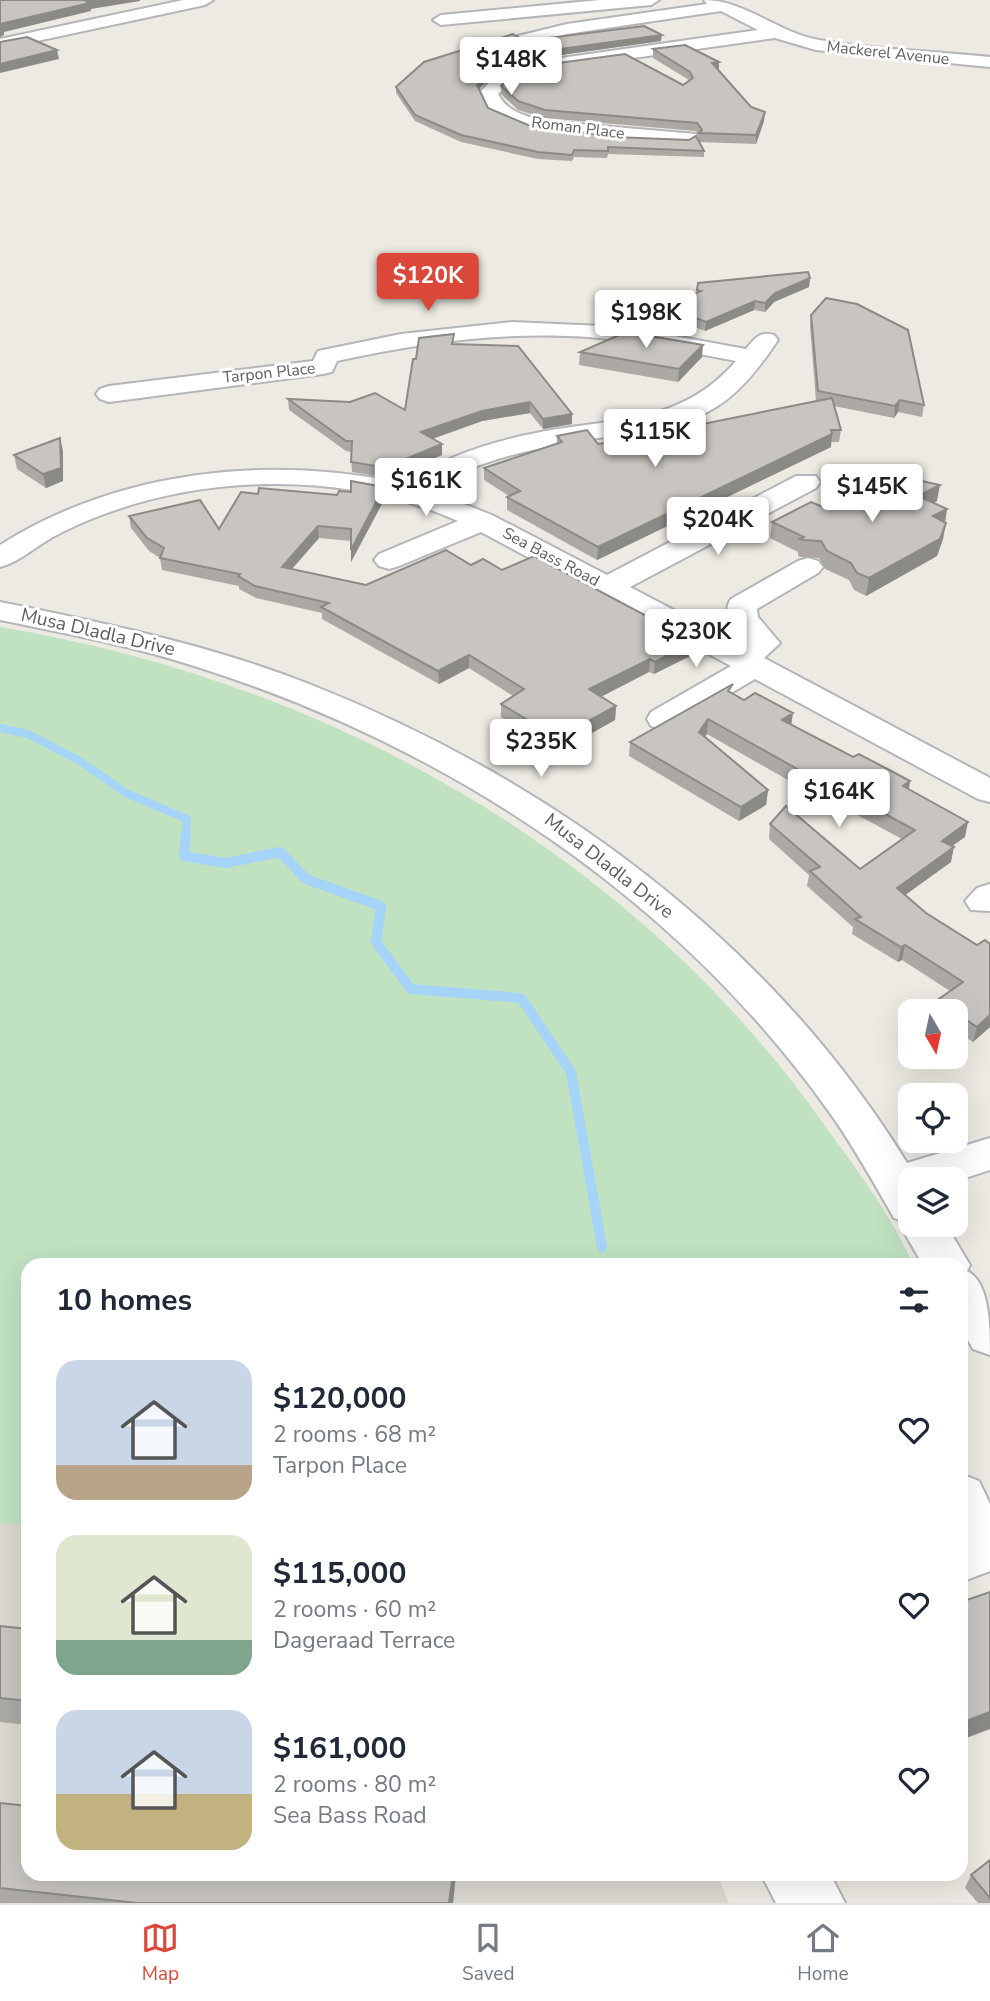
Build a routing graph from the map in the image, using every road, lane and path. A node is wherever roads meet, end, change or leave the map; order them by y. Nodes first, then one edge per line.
1 (205, 0) edge
2 (651, 0) edge
3 (718, 3) edge
4 (441, 20) dead end
5 (776, 33) junction
6 (524, 40) edge
7 (0, 44) edge
8 (628, 53) junction
9 (990, 62) edge
10 (649, 66) edge
11 (689, 138) edge
12 (109, 394) dead end
13 (806, 482) dead end
14 (406, 492) junction
15 (482, 521) junction
16 (0, 558) edge
17 (389, 560) dead end
18 (808, 567) dead end
19 (607, 587) junction
20 (0, 611) edge
21 (750, 662) junction
22 (663, 719) dead end
23 (990, 792) edge
24 (990, 1154) edge
25 (962, 1167) edge
26 (898, 1186) edge
27 (930, 1237) edge
28 (943, 1258) edge
29 (968, 1304) edge
30 (979, 1332) edge
31 (968, 1512) edge
32 (968, 1555) edge
33 (797, 1881) edge
34 (814, 1903) edge

1 - 7 street
2 - 4 street
3 - 5 street, Mackerel Avenue
3 - 6 street
5 - 8 street, Roman Place
5 - 9 street, Mackerel Avenue
8 - 10 street
8 - 11 street, Roman Place
12 - 14 street, Tarpon Place
13 - 19 street
14 - 15 street, Sea Bass Road
14 - 16 street, Sea Bass Road
15 - 17 street
15 - 19 street, Sea Bass Road
18 - 21 street
19 - 21 street, Sea Bass Road
20 - 26 street, Musa Dladla Drive
21 - 22 street
21 - 23 street, Sea Bass Road
24 - 25 street
27 - 28 street
29 - 30 street
31 - 32 street
33 - 34 street

